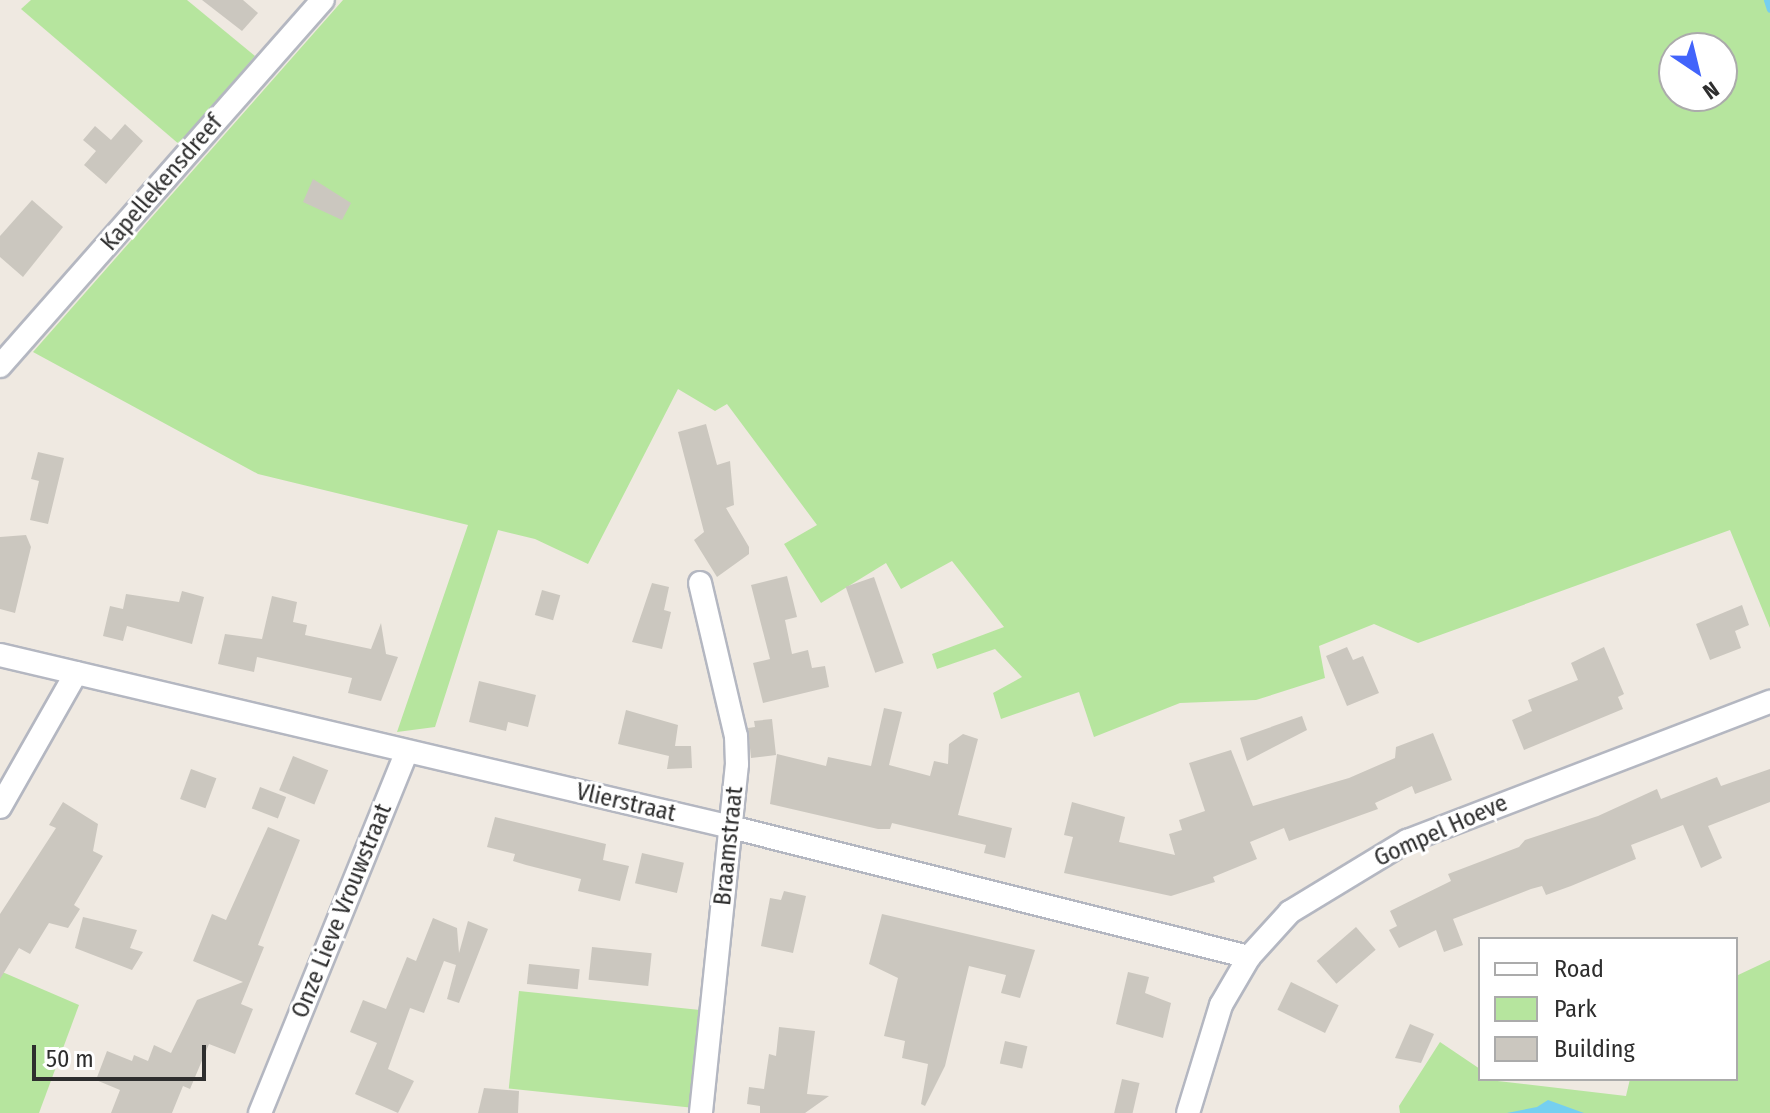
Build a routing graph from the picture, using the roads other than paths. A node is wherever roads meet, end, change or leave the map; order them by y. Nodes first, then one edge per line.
1 (323, 0) edge
2 (0, 366) edge
3 (700, 583) dead end
4 (0, 655) edge
5 (76, 673) junction
6 (1770, 702) edge
7 (406, 753) junction
8 (0, 807) edge
9 (731, 827) junction
10 (1249, 957) junction
11 (260, 1113) edge
12 (701, 1113) edge
13 (1188, 1113) edge

1 - 2 street, Kapellekensdreef
3 - 9 street, Braamstraat
4 - 5 street, Vlierstraat
5 - 7 street, Vlierstraat
5 - 8 street
6 - 10 street, Gompel Hoeve
7 - 9 street, Vlierstraat
7 - 11 street, Onze Lieve Vrouwstraat
9 - 10 street, Vlierstraat
9 - 12 street, Braamstraat
10 - 13 street, Gompel Hoeve

